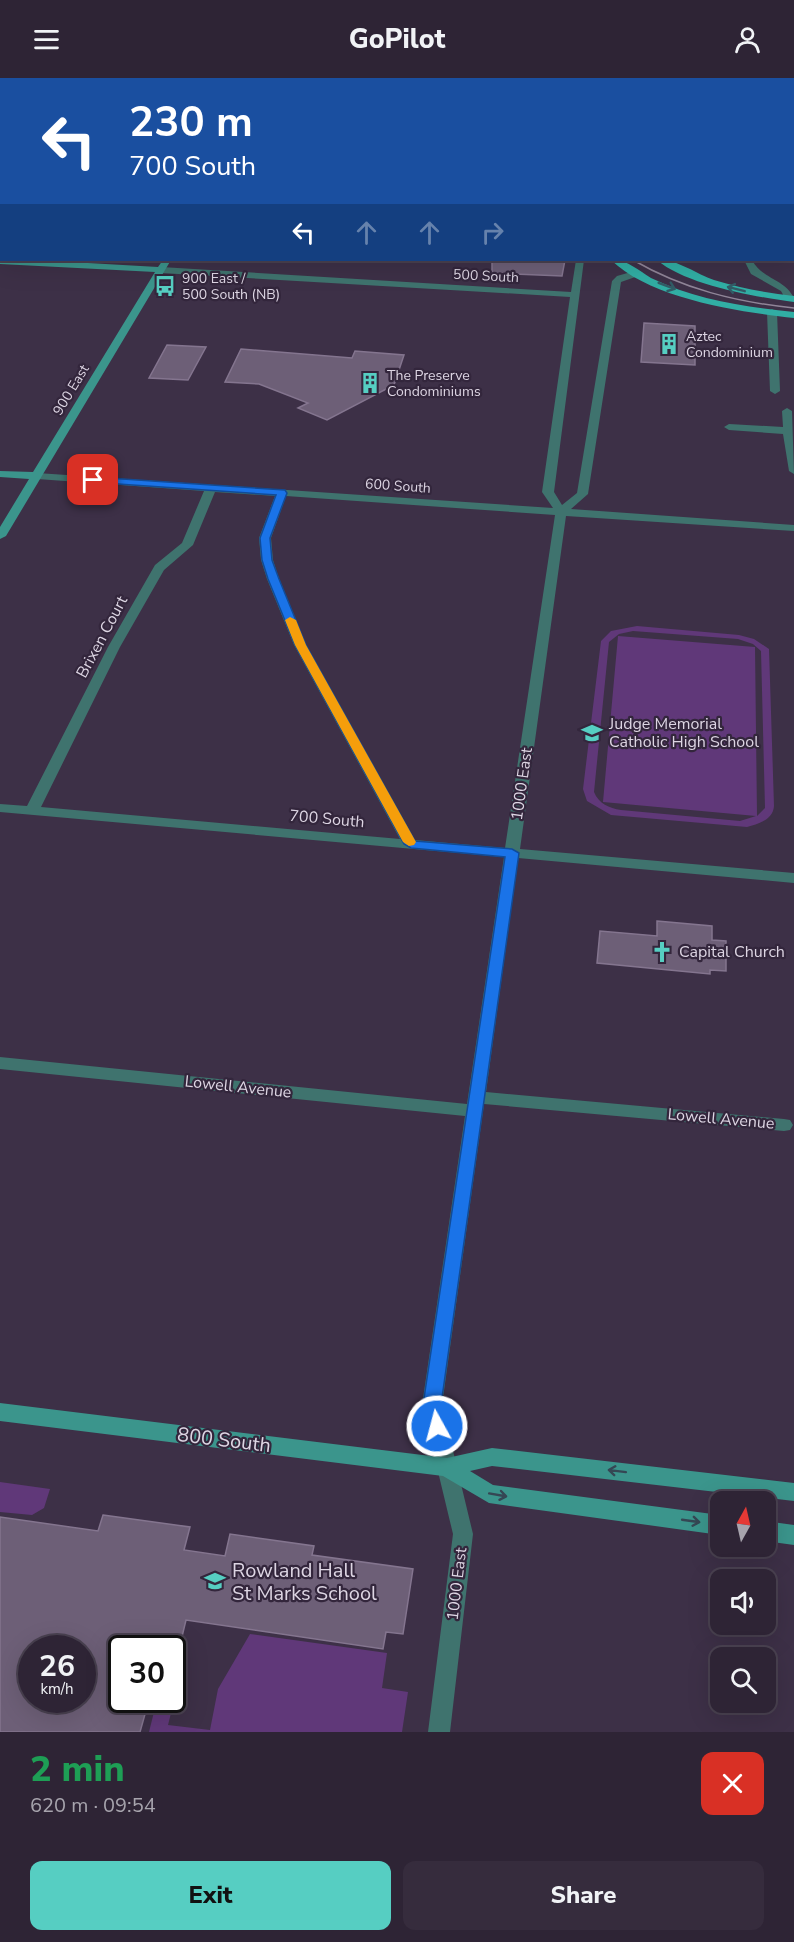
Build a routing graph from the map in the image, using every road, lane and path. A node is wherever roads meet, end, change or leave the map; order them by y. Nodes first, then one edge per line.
1 (0, 261) edge
2 (166, 261) edge
3 (580, 261) edge
4 (617, 261) edge
5 (663, 261) edge
6 (748, 261) edge
7 (160, 270) junction
8 (638, 273) junction
9 (576, 295) junction
10 (791, 298) edge
11 (772, 312) junction
12 (794, 315) edge
13 (775, 391) dead end
14 (787, 411) dead end
15 (729, 427) dead end
16 (788, 431) junction
17 (794, 471) edge
18 (0, 474) edge
19 (37, 476) junction
20 (212, 488) junction
21 (282, 493) junction
22 (561, 512) junction
23 (794, 528) edge
24 (0, 536) edge
25 (0, 808) edge
26 (32, 811) junction
27 (411, 844) junction
28 (512, 853) junction
29 (794, 878) edge
30 (0, 1063) edge
31 (477, 1104) junction
32 (784, 1125) dead end
33 (0, 1412) edge
34 (447, 1467) junction
35 (794, 1492) edge
36 (710, 1524) edge
37 (776, 1533) edge
38 (794, 1535) edge
39 (439, 1732) edge

1 - 7 street, 500 South
2 - 7 street, 900 East
3 - 9 street
4 - 8 main road
10 -> 5 main road
6 - 10 street
7 - 9 street, 500 South
7 - 19 street, 900 East
8 -> 11 main road
8 - 22 street
9 - 22 street
11 - 12 main road
11 - 13 street
14 - 16 street
15 - 16 street
16 - 17 street
18 - 19 street, 600 South
19 - 20 street, 600 South
19 - 24 street, 900 East
20 - 21 street, 600 South
20 - 26 street, Brixen Court
21 - 22 street, 600 South
21 - 27 street
22 - 23 street, 600 South
22 - 28 street, 1000 East
25 - 26 street, 700 South
26 - 27 street, 700 South
27 - 28 street, 700 South
28 - 29 street, 700 South
28 - 31 street, 1000 East
30 - 31 street, Lowell Avenue
31 - 32 street, Lowell Avenue
31 - 34 street, 1000 East
33 - 34 street, 800 South
35 -> 34 street, 800 South
34 -> 36 street, 800 South
34 - 39 street, 1000 East
37 - 38 street

